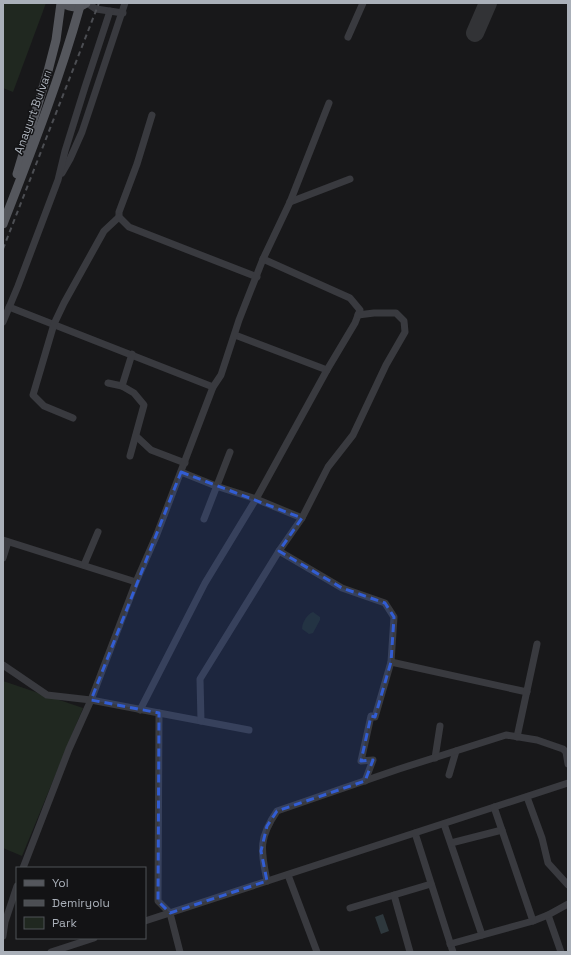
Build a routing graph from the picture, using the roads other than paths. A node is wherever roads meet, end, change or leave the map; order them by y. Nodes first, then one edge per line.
1 (62, 3) edge
2 (125, 3) edge
3 (363, 3) edge
4 (84, 4) edge
5 (110, 11) junction
6 (123, 12) junction
7 (348, 37) dead end
8 (329, 103) dead end
9 (152, 115) dead end
10 (350, 179) dead end
11 (58, 180) junction
12 (290, 202) junction
13 (3, 207) edge
14 (120, 217) junction
15 (3, 224) edge
16 (263, 259) junction
17 (257, 277) junction
18 (9, 307) junction
19 (358, 315) junction
20 (3, 322) edge
21 (54, 324) junction
22 (235, 335) junction
23 (132, 354) junction
24 (327, 370) junction
25 (108, 383) dead end
26 (122, 386) junction
27 (214, 387) junction
28 (73, 418) dead end
29 (136, 436) junction
30 (230, 452) dead end
31 (130, 456) dead end
32 (185, 463) junction
33 (181, 472) junction
34 (216, 486) junction
35 (256, 499) junction
36 (302, 518) junction
37 (204, 519) dead end
38 (98, 532) dead end
39 (6, 541) edge
40 (279, 551) junction
41 (3, 558) edge
42 (84, 565) junction
43 (136, 582) junction
44 (537, 644) dead end
45 (391, 662) junction
46 (3, 665) edge
47 (527, 692) junction
48 (91, 700) junction
49 (140, 710) junction
50 (158, 713) junction
51 (201, 721) junction
52 (440, 726) dead end
53 (249, 730) dead end
54 (517, 737) junction
55 (456, 751) junction
56 (435, 758) junction
57 (568, 764) edge
58 (449, 775) dead end
59 (365, 781) junction
60 (568, 783) edge
61 (527, 797) junction
62 (494, 807) junction
63 (444, 824) junction
64 (502, 830) junction
65 (415, 833) junction
66 (451, 843) junction
67 (23, 867) edge
68 (288, 875) junction
69 (267, 881) junction
70 (431, 884) junction
71 (568, 885) edge
72 (16, 889) edge
73 (394, 895) junction
74 (568, 904) edge
75 (350, 908) dead end
76 (170, 913) junction
77 (548, 916) junction
78 (532, 920) junction
79 (146, 921) edge
80 (482, 935) junction
81 (3, 936) edge
82 (91, 939) edge
83 (450, 944) junction
84 (51, 952) edge
85 (180, 952) edge
86 (317, 952) edge
87 (410, 952) edge
88 (452, 952) edge
89 (561, 952) edge

1 - 4 main road
1 - 13 main road, Anayurt Bulvarı
2 - 6 street
3 - 7 street
4 - 5 street
4 - 15 main road, Anayurt Bulvarı
5 - 6 street
5 - 11 street
6 - 11 street
8 - 12 street
9 - 14 street
10 - 12 street
11 - 18 street
12 - 16 street
14 - 17 street
14 - 21 street
16 - 17 street
16 - 19 street
17 - 22 street
18 - 20 street
18 - 21 street
19 - 24 street
19 - 36 street
21 - 23 street
21 - 28 street
22 - 24 street
22 - 27 street
23 - 26 street
23 - 27 street
24 - 35 street
25 - 26 street
26 - 29 street
27 - 32 street
29 - 31 street
29 - 32 street
30 - 34 street
32 - 33 street
33 - 34 street
33 - 43 street
34 - 35 street
34 - 37 street
35 - 36 street
35 - 49 street
36 - 40 street
38 - 42 street
39 - 41 street
39 - 42 street
40 - 45 street
40 - 51 street
42 - 43 street
43 - 48 street
44 - 47 street
45 - 47 street
45 - 59 street
46 - 48 street
47 - 54 street
48 - 49 street
48 - 67 street
49 - 50 street
50 - 51 street
50 - 76 street
51 - 53 street
52 - 56 street
54 - 55 street
54 - 57 street
55 - 56 street
55 - 58 street
56 - 59 street
59 - 69 street
60 - 61 street
61 - 62 street
61 - 71 street
62 - 63 street
62 - 64 street
63 - 65 street
63 - 66 street
64 - 66 street
64 - 78 street
65 - 68 street
65 - 70 street
66 - 80 street
68 - 69 street
68 - 86 street
69 - 76 street
70 - 73 street
70 - 83 street
72 - 81 street
73 - 75 street
73 - 87 street
74 - 77 street
76 - 79 street
76 - 85 street
77 - 78 street
77 - 89 street
78 - 80 street
80 - 83 street
82 - 84 street
83 - 88 street

